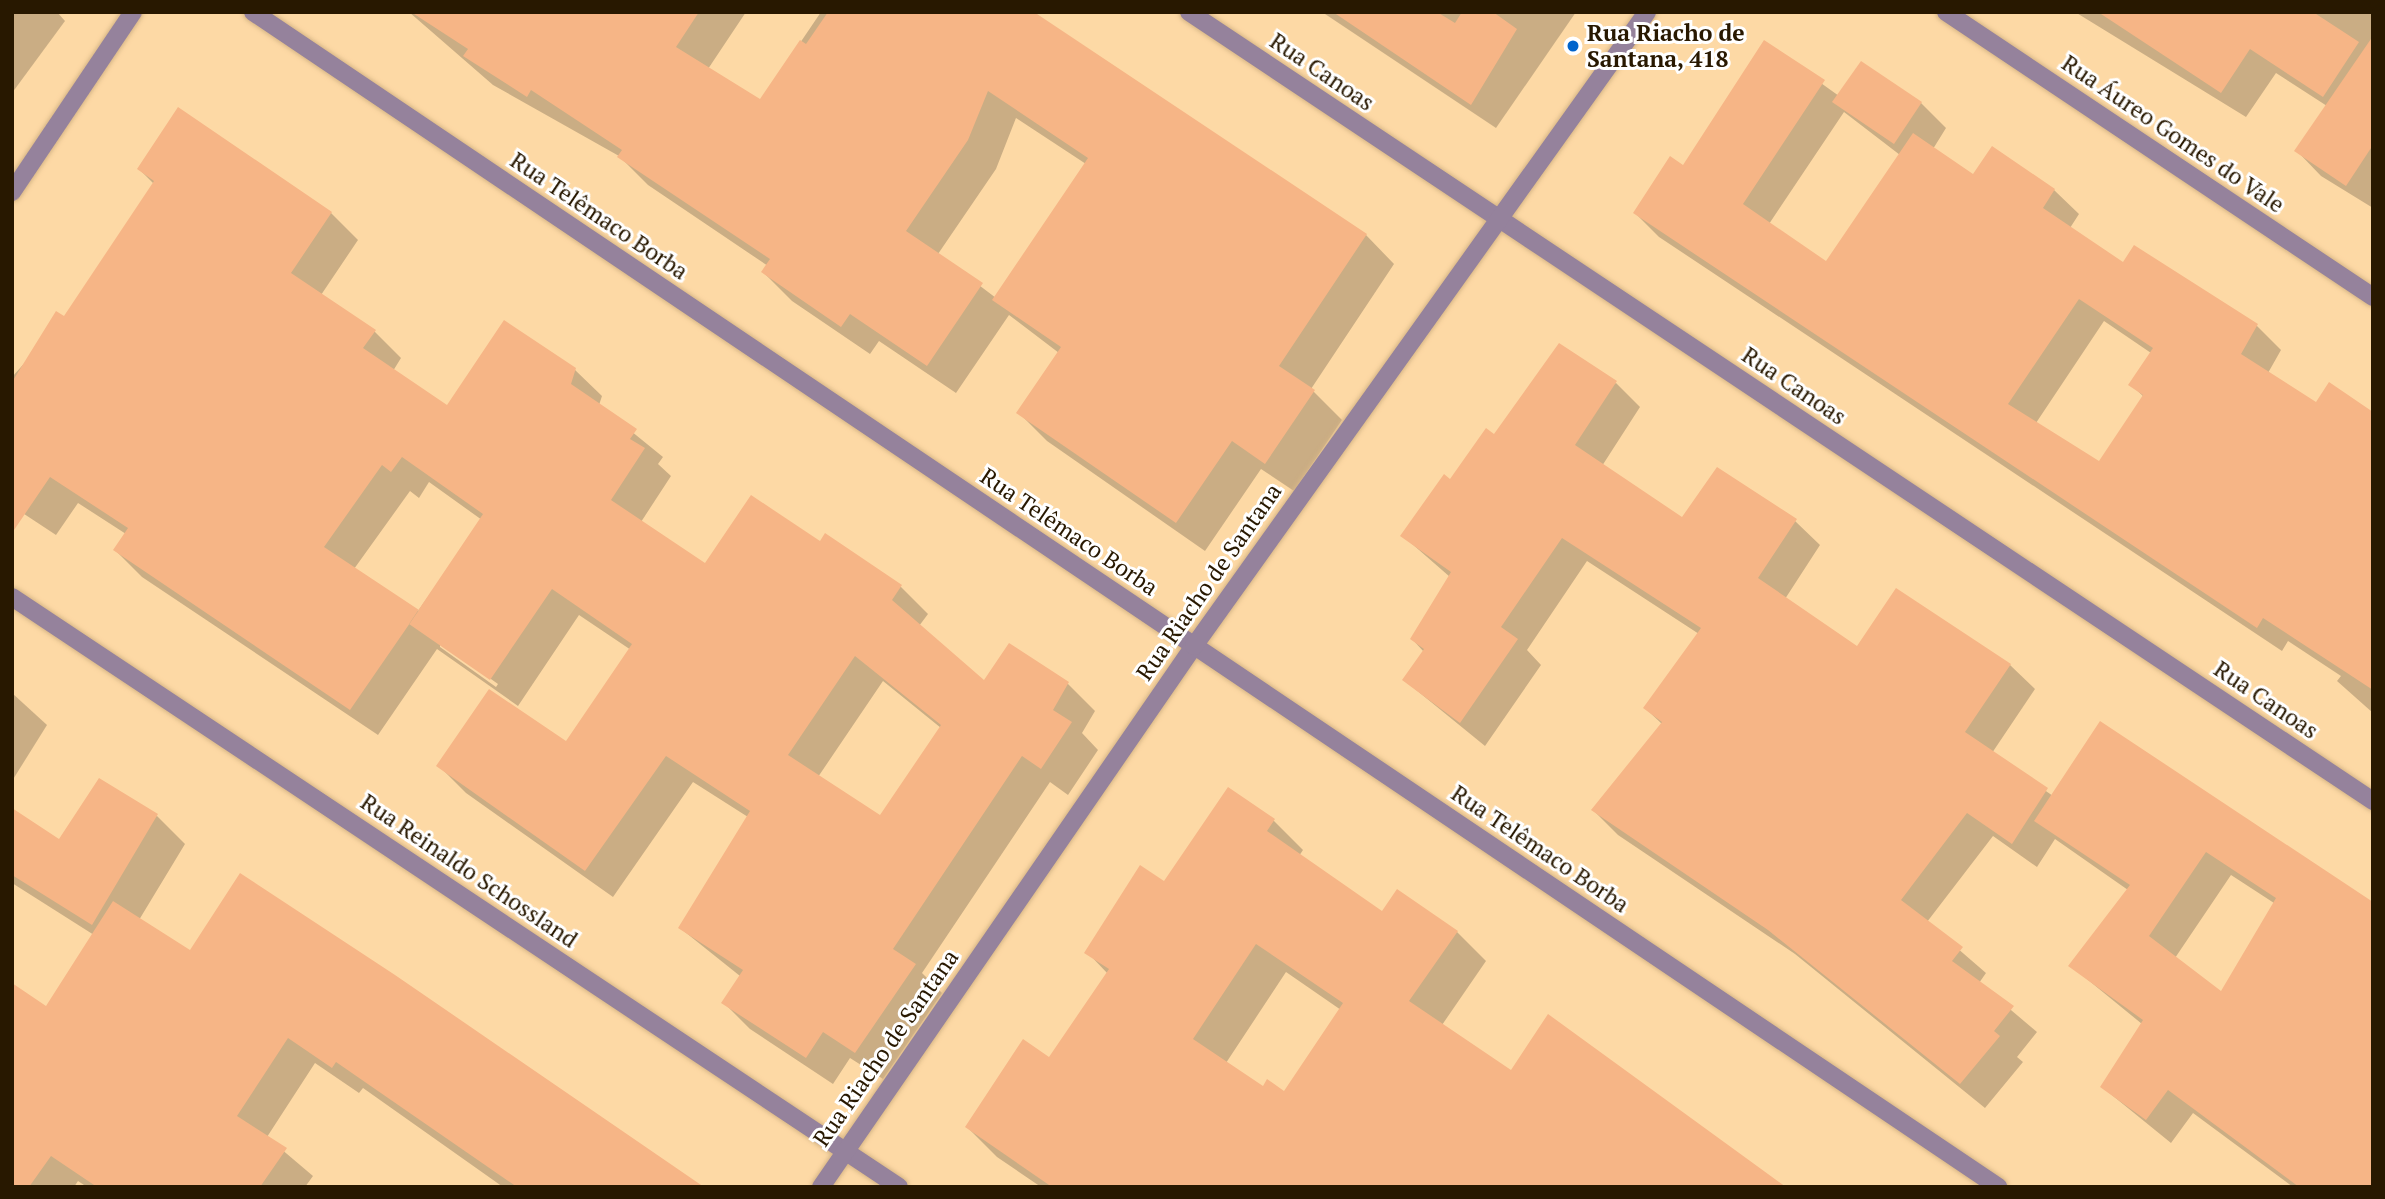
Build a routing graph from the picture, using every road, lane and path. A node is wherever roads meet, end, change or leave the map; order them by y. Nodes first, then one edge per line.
1 (133, 12) edge
2 (253, 12) edge
3 (1189, 12) edge
4 (1647, 12) edge
5 (1946, 12) edge
6 (12, 192) edge
7 (1497, 218) junction
8 (2373, 297) edge
9 (12, 597) edge
10 (1194, 646) junction
11 (2373, 801) edge
12 (845, 1150) junction
13 (821, 1187) edge
14 (899, 1187) edge
15 (1998, 1187) edge

1 - 6 street
2 - 10 street, Rua Telêmaco Borba
3 - 7 street, Rua Canoas
4 - 7 street, Rua Riacho de Santana
5 - 8 street, Rua Áureo Gomes do Vale
7 - 10 street, Rua Riacho de Santana
7 - 11 street, Rua Canoas
9 - 12 street, Rua Reinaldo Schossland
10 - 12 street, Rua Riacho de Santana
10 - 15 street, Rua Telêmaco Borba
12 - 13 street, Rua Riacho de Santana
12 - 14 street, Rua Reinaldo Schossland

